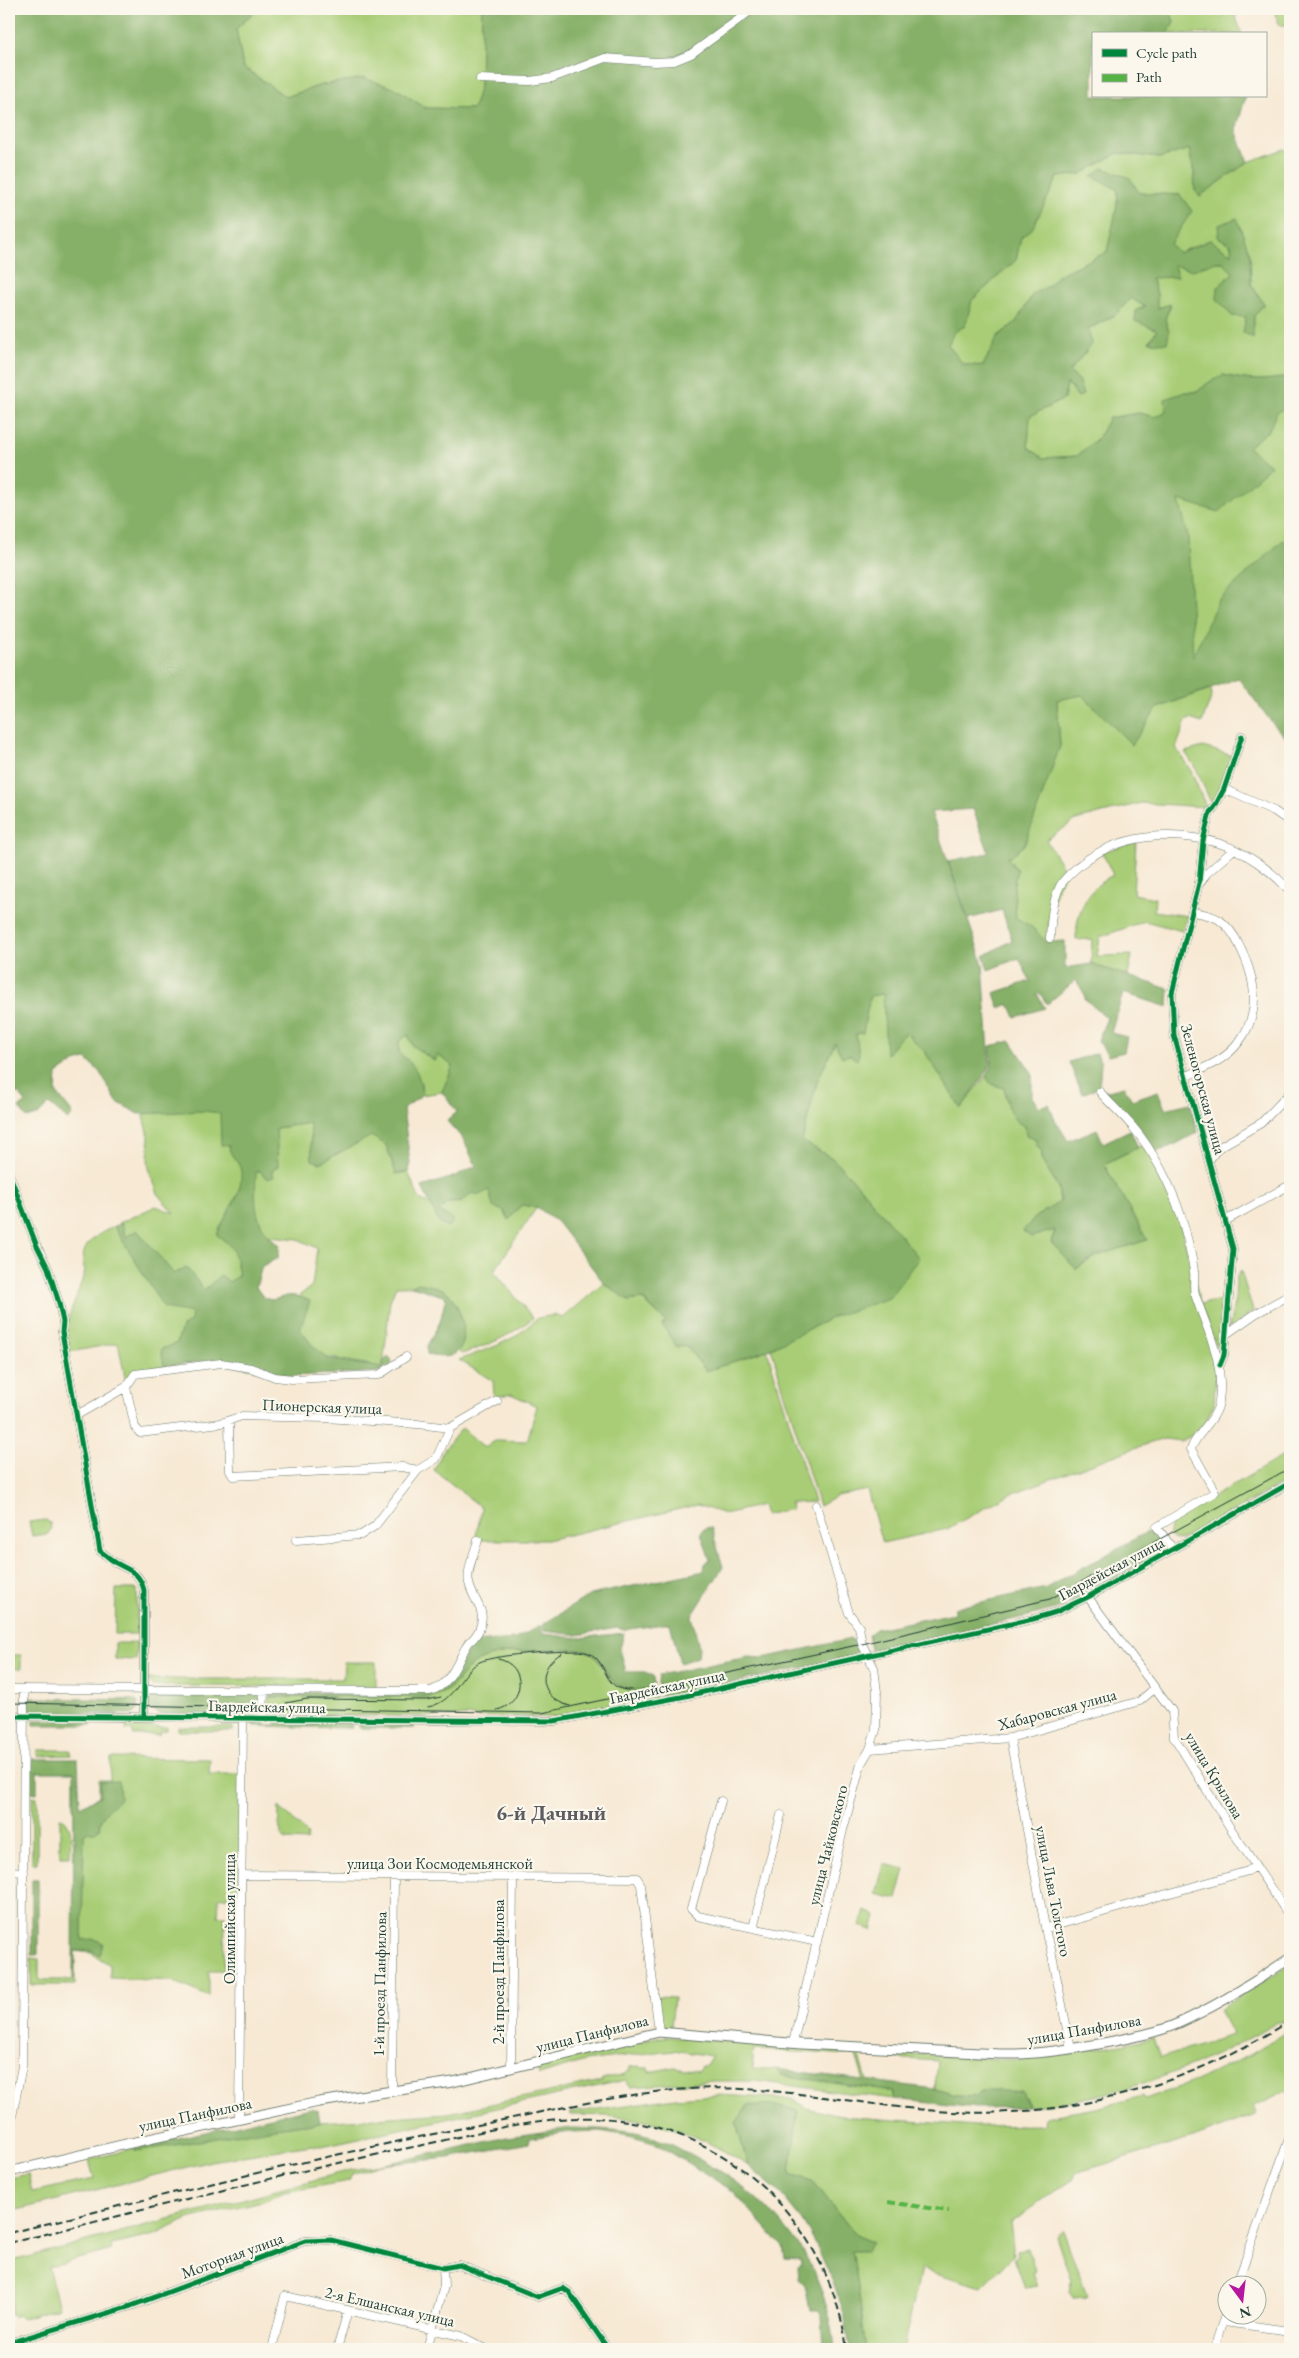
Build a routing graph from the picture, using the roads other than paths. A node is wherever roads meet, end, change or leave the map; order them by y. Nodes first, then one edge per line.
1 (753, 9) edge
2 (480, 79) dead end
3 (1242, 736) dead end
4 (1224, 788) junction
5 (1290, 822) edge
6 (1203, 841) junction
7 (1234, 850) junction
8 (1199, 884) junction
9 (1290, 891) edge
10 (1192, 912) junction
11 (1050, 938) dead end
12 (1185, 1077) junction
13 (1100, 1092) dead end
14 (1290, 1093) edge
15 (1210, 1158) junction
16 (9, 1173) edge
17 (1290, 1185) edge
18 (1227, 1220) junction
19 (1290, 1295) edge
20 (1225, 1334) junction
21 (406, 1357) dead end
22 (1220, 1365) junction
23 (126, 1387) junction
24 (496, 1401) dead end
25 (77, 1416) junction
26 (229, 1420) junction
27 (450, 1428) junction
28 (418, 1470) junction
29 (1290, 1483) edge
30 (816, 1505) dead end
31 (296, 1540) dead end
32 (478, 1540) dead end
33 (1172, 1549) junction
34 (1088, 1597) junction
35 (868, 1656) junction
36 (1155, 1688) junction
37 (9, 1689) edge
38 (24, 1689) junction
39 (144, 1690) junction
40 (264, 1690) junction
41 (9, 1716) edge
42 (24, 1716) junction
43 (144, 1717) junction
44 (243, 1718) junction
45 (264, 1718) junction
46 (1010, 1738) junction
47 (870, 1749) junction
48 (720, 1801) dead end
49 (781, 1815) dead end
50 (1256, 1866) junction
51 (9, 1872) edge
52 (24, 1872) junction
53 (243, 1875) junction
54 (394, 1876) junction
55 (513, 1877) junction
56 (1290, 1916) edge
57 (753, 1928) junction
58 (1046, 1928) junction
59 (817, 1942) junction
60 (1290, 1958) edge
61 (659, 2032) junction
62 (793, 2043) junction
63 (1072, 2049) junction
64 (511, 2068) junction
65 (9, 2085) edge
66 (18, 2088) junction
67 (392, 2092) junction
68 (239, 2119) junction
69 (9, 2132) edge
70 (1290, 2136) edge
71 (9, 2172) edge
72 (443, 2268) junction
73 (1240, 2276) edge
74 (348, 2310) junction
75 (1223, 2326) edge
76 (1253, 2326) edge
77 (432, 2330) junction
78 (1290, 2331) edge
79 (9, 2343) edge
80 (272, 2349) edge
81 (337, 2349) edge
82 (427, 2349) edge
83 (486, 2349) edge
84 (608, 2349) edge
85 (1214, 2349) edge

1 - 2 street
3 - 4 street, Зеленогорская улица
4 - 5 street
4 - 6 street, Зеленогорская улица
6 - 7 street
6 - 8 street, Зеленогорская улица
6 - 11 street
7 - 8 street
7 - 9 street
8 - 10 street, Зеленогорская улица
10 - 12 street, Зеленогорская улица
10 - 12 street
12 - 15 street, Зеленогорская улица
13 - 22 street
14 - 15 street
15 - 18 street, Зеленогорская улица
16 - 25 street
17 - 18 street
18 - 20 street, Зеленогорская улица
19 - 20 street
20 - 22 street, Зеленогорская улица
21 - 23 street
22 - 33 street
23 - 25 street
23 - 26 street, Пионерская улица
24 - 27 street
25 - 39 street
26 - 27 street, Пионерская улица
26 - 28 street
27 - 28 street
28 - 31 street
29 - 33 street, Гвардейская улица
30 - 35 street, улица Чайковского
32 - 40 street
33 - 34 street, Гвардейская улица
34 - 35 street, Гвардейская улица
34 - 36 street, улица Крылова
35 - 45 street, Гвардейская улица
35 - 47 street, улица Чайковского
36 - 46 street, Хабаровская улица
36 - 50 street, улица Крылова
37 - 38 street
38 - 39 street
38 - 42 street
39 - 40 street
39 - 43 street
40 - 45 street
41 - 42 street, Гвардейская улица
42 - 43 street, Гвардейская улица
42 - 52 street
43 - 44 street, Гвардейская улица
44 - 45 street, Гвардейская улица
44 - 53 street, Олимпийская улица
46 - 47 street, Хабаровская улица
46 - 58 street, улица Льва Толстого
47 - 59 street, улица Чайковского
48 - 57 street
49 - 57 street
50 - 56 street, улица Крылова
50 - 58 street
51 - 52 street
52 - 66 street
53 - 54 street, улица Зои Космодемьянской
53 - 68 street, Олимпийская улица
54 - 55 street, улица Зои Космодемьянской
54 - 67 street, 1-й проезд Панфилова
55 - 61 street, улица Зои Космодемьянской
55 - 64 street, 2-й проезд Панфилова
57 - 59 street
58 - 63 street, улица Льва Толстого
59 - 62 street, улица Чайковского
60 - 63 main road, улица Панфилова
61 - 62 main road, улица Панфилова
61 - 64 main road, улица Панфилова
62 - 63 main road, улица Панфилова
64 - 67 main road, улица Панфилова
65 - 66 street
66 - 69 street
67 - 68 main road, улица Панфилова
68 - 71 main road, улица Панфилова
70 - 73 street
72 - 77 street
72 - 79 street, Моторная улица
72 - 84 street, Моторная улица
74 - 77 street, 2-я Елшанская улица
74 - 80 street, 2-я Елшанская улица
74 - 81 street
75 - 85 street
76 - 78 street
77 - 82 street
77 - 83 street, 2-я Елшанская улица

